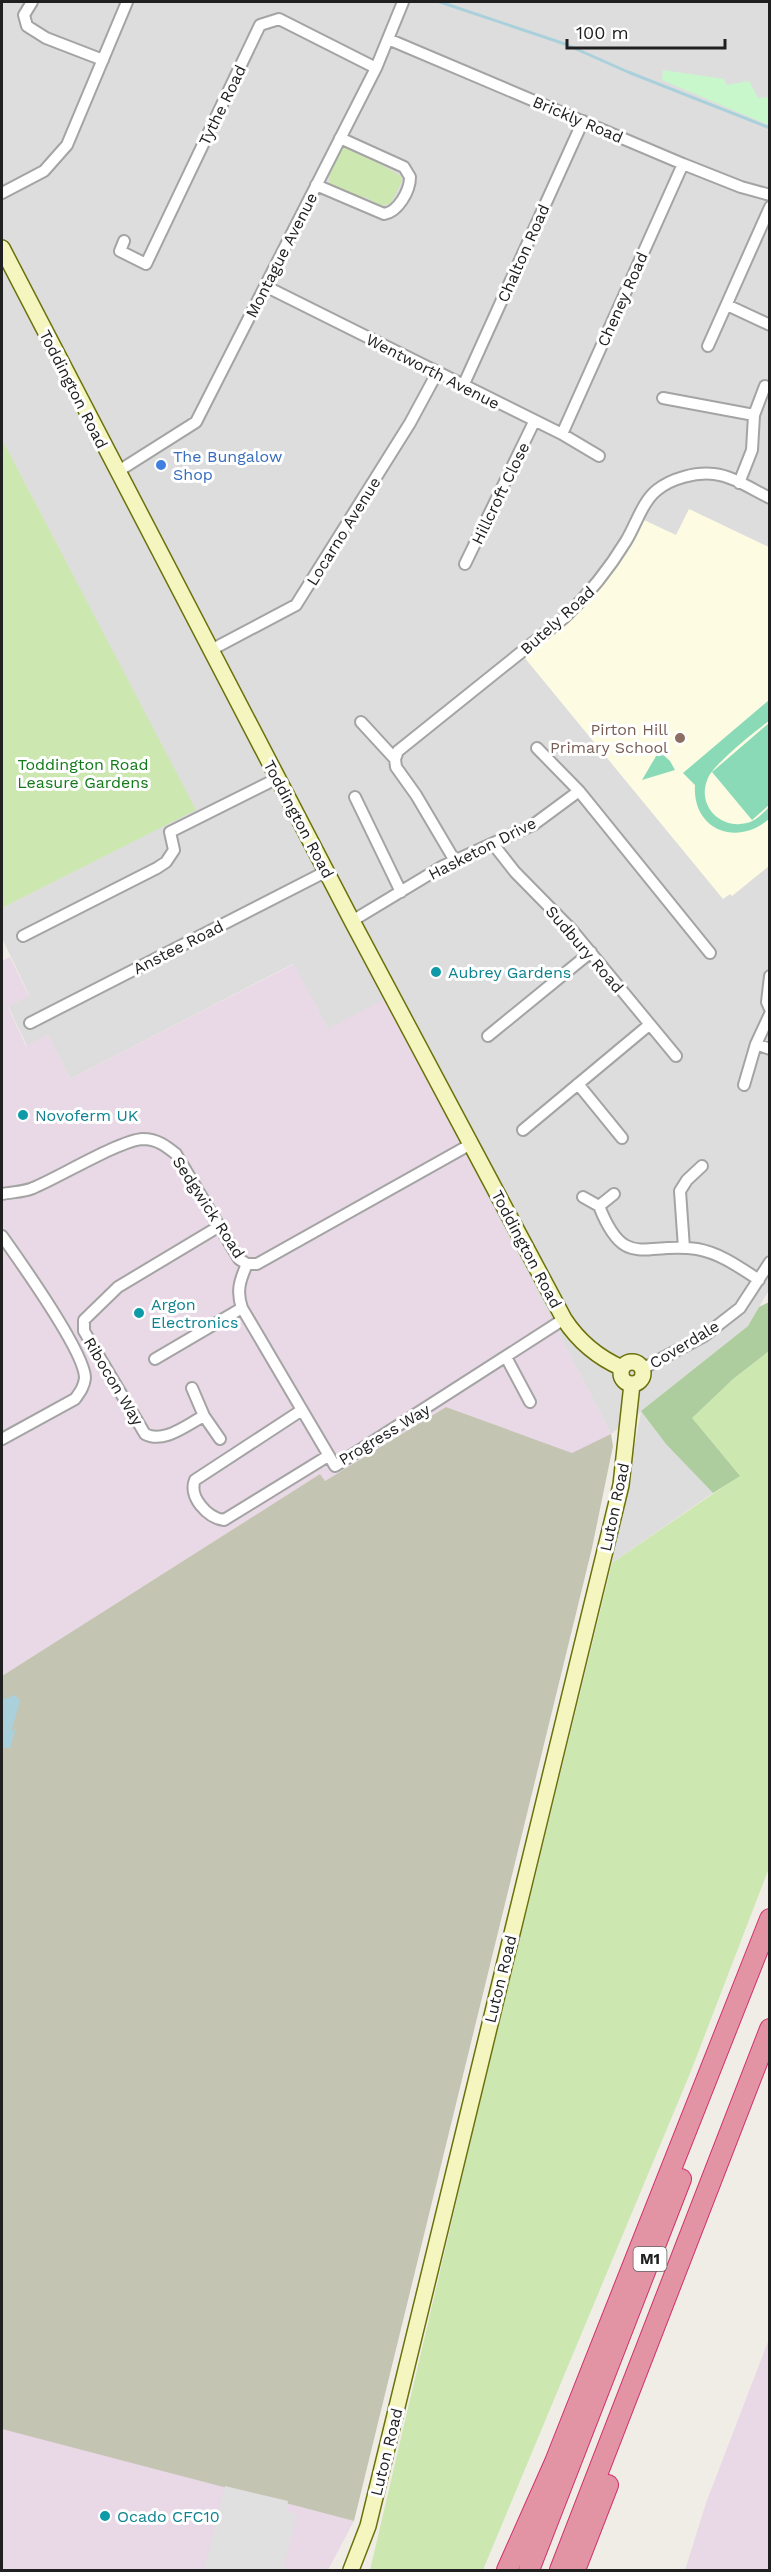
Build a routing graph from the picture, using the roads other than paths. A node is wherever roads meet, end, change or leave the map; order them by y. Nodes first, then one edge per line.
1 (32, 2) edge
2 (127, 2) edge
3 (403, 2) edge
4 (388, 39) junction
5 (103, 60) junction
6 (376, 68) junction
7 (583, 121) junction
8 (340, 138) junction
9 (683, 164) junction
10 (316, 185) junction
11 (2, 193) edge
12 (770, 195) edge
13 (770, 207) edge
14 (124, 241) dead end
15 (2, 248) edge
16 (265, 286) junction
17 (727, 305) junction
18 (770, 324) edge
19 (708, 346) dead end
20 (437, 373) junction
21 (463, 386) junction
22 (765, 386) dead end
23 (663, 398) dead end
24 (754, 415) junction
25 (534, 422) junction
26 (562, 434) junction
27 (599, 456) dead end
28 (117, 471) junction
29 (739, 483) junction
30 (770, 498) edge
31 (465, 564) dead end
32 (211, 650) junction
33 (362, 722) dead end
34 (537, 748) dead end
35 (395, 759) junction
36 (278, 778) junction
37 (579, 791) junction
38 (355, 797) dead end
39 (494, 844) junction
40 (455, 861) junction
41 (327, 871) junction
42 (401, 892) junction
43 (352, 921) junction
44 (24, 936) dead end
45 (591, 952) junction
46 (710, 953) dead end
47 (770, 976) edge
48 (770, 1009) edge
49 (770, 1014) edge
50 (30, 1023) dead end
51 (649, 1025) junction
52 (488, 1036) dead end
53 (756, 1044) junction
54 (770, 1049) edge
55 (675, 1056) dead end
56 (578, 1084) junction
57 (744, 1085) dead end
58 (524, 1130) dead end
59 (622, 1138) dead end
60 (471, 1144) junction
61 (702, 1166) dead end
62 (2, 1194) edge
63 (614, 1194) dead end
64 (583, 1197) dead end
65 (599, 1206) junction
66 (219, 1227) junction
67 (2, 1236) edge
68 (684, 1248) junction
69 (770, 1262) edge
70 (247, 1264) junction
71 (759, 1280) junction
72 (242, 1308) junction
73 (564, 1319) junction
74 (506, 1357) junction
75 (155, 1359) dead end
76 (622, 1368) junction
77 (642, 1369) junction
78 (632, 1384) junction
79 (192, 1388) dead end
80 (530, 1402) dead end
81 (302, 1410) junction
82 (204, 1416) junction
83 (220, 1438) dead end
84 (2, 1439) edge
85 (328, 1456) junction
86 (770, 1919) edge
87 (770, 1947) edge
88 (770, 2029) edge
89 (741, 2106) junction
90 (351, 2571) edge
91 (507, 2571) edge
92 (529, 2571) edge
93 (560, 2571) edge
94 (575, 2571) edge

1 - 5 street
2 - 5 street
3 - 4 street, Montague Avenue
4 - 6 street, Montague Avenue
4 - 7 street, Brickly Road
5 - 11 street
6 - 8 street, Montague Avenue
6 - 14 street, Tythe Road
7 - 9 street, Brickly Road
7 - 21 street, Chalton Road
8 - 10 street, Montague Avenue
8 - 10 street
9 - 12 street, Brickly Road
9 - 26 street, Cheney Road
10 - 16 street, Montague Avenue
13 - 17 street
15 - 28 main road, Toddington Road
16 - 20 street, Wentworth Avenue
16 - 28 street, Montague Avenue
17 - 18 street
17 - 19 street
20 - 21 street, Wentworth Avenue
20 - 32 street, Locarno Avenue
21 - 25 street, Wentworth Avenue
22 - 24 street
23 - 24 street
24 - 29 street
25 - 26 street, Wentworth Avenue
25 - 31 street, Hillcroft Close
26 - 27 street, Wentworth Avenue
28 - 32 main road, Toddington Road
29 - 30 street, Butely Road
29 - 35 street, Butely Road
32 - 36 main road, Toddington Road
33 - 35 street
34 - 37 street
35 - 40 street
36 - 41 main road, Toddington Road
36 - 44 street
37 - 39 street, Hasketon Drive
37 - 46 street
38 - 42 street
39 - 40 street, Hasketon Drive
39 - 45 street, Sudbury Road
40 - 42 street, Hasketon Drive
41 - 43 main road, Toddington Road
41 - 50 street, Anstee Road
42 - 43 street, Hasketon Drive
43 - 60 main road, Toddington Road
45 - 51 street, Sudbury Road
45 - 52 street
47 - 48 street
49 - 53 street
51 - 55 street, Sudbury Road
51 - 56 street
53 - 54 street
53 - 57 street
56 - 58 street
56 - 59 street
60 - 70 street, Sedgwick Road
60 - 73 main road, Toddington Road
61 - 68 street
62 - 66 street, Sedgwick Road
63 - 65 street
64 - 65 street
65 - 68 street
66 - 70 street, Sedgwick Road
66 - 82 street, Ribocon Way
67 - 84 street
68 - 71 street
69 - 71 street, Coverdale
70 - 72 street, Progress Way
71 - 77 street, Coverdale
72 - 75 street
72 - 81 street, Progress Way
73 - 74 street, Progress Way
73 - 76 main road, Toddington Road
74 - 80 street
74 - 85 street, Progress Way
76 - 77 main road
76 - 78 main road
77 - 78 main road
78 - 90 main road, Luton Road
79 - 82 street
81 - 85 street, Progress Way
81 - 85 street
82 - 83 street
86 - 91 highway
87 - 92 highway, M1
88 - 89 highway, M1
89 - 93 highway, M1
89 - 94 highway

